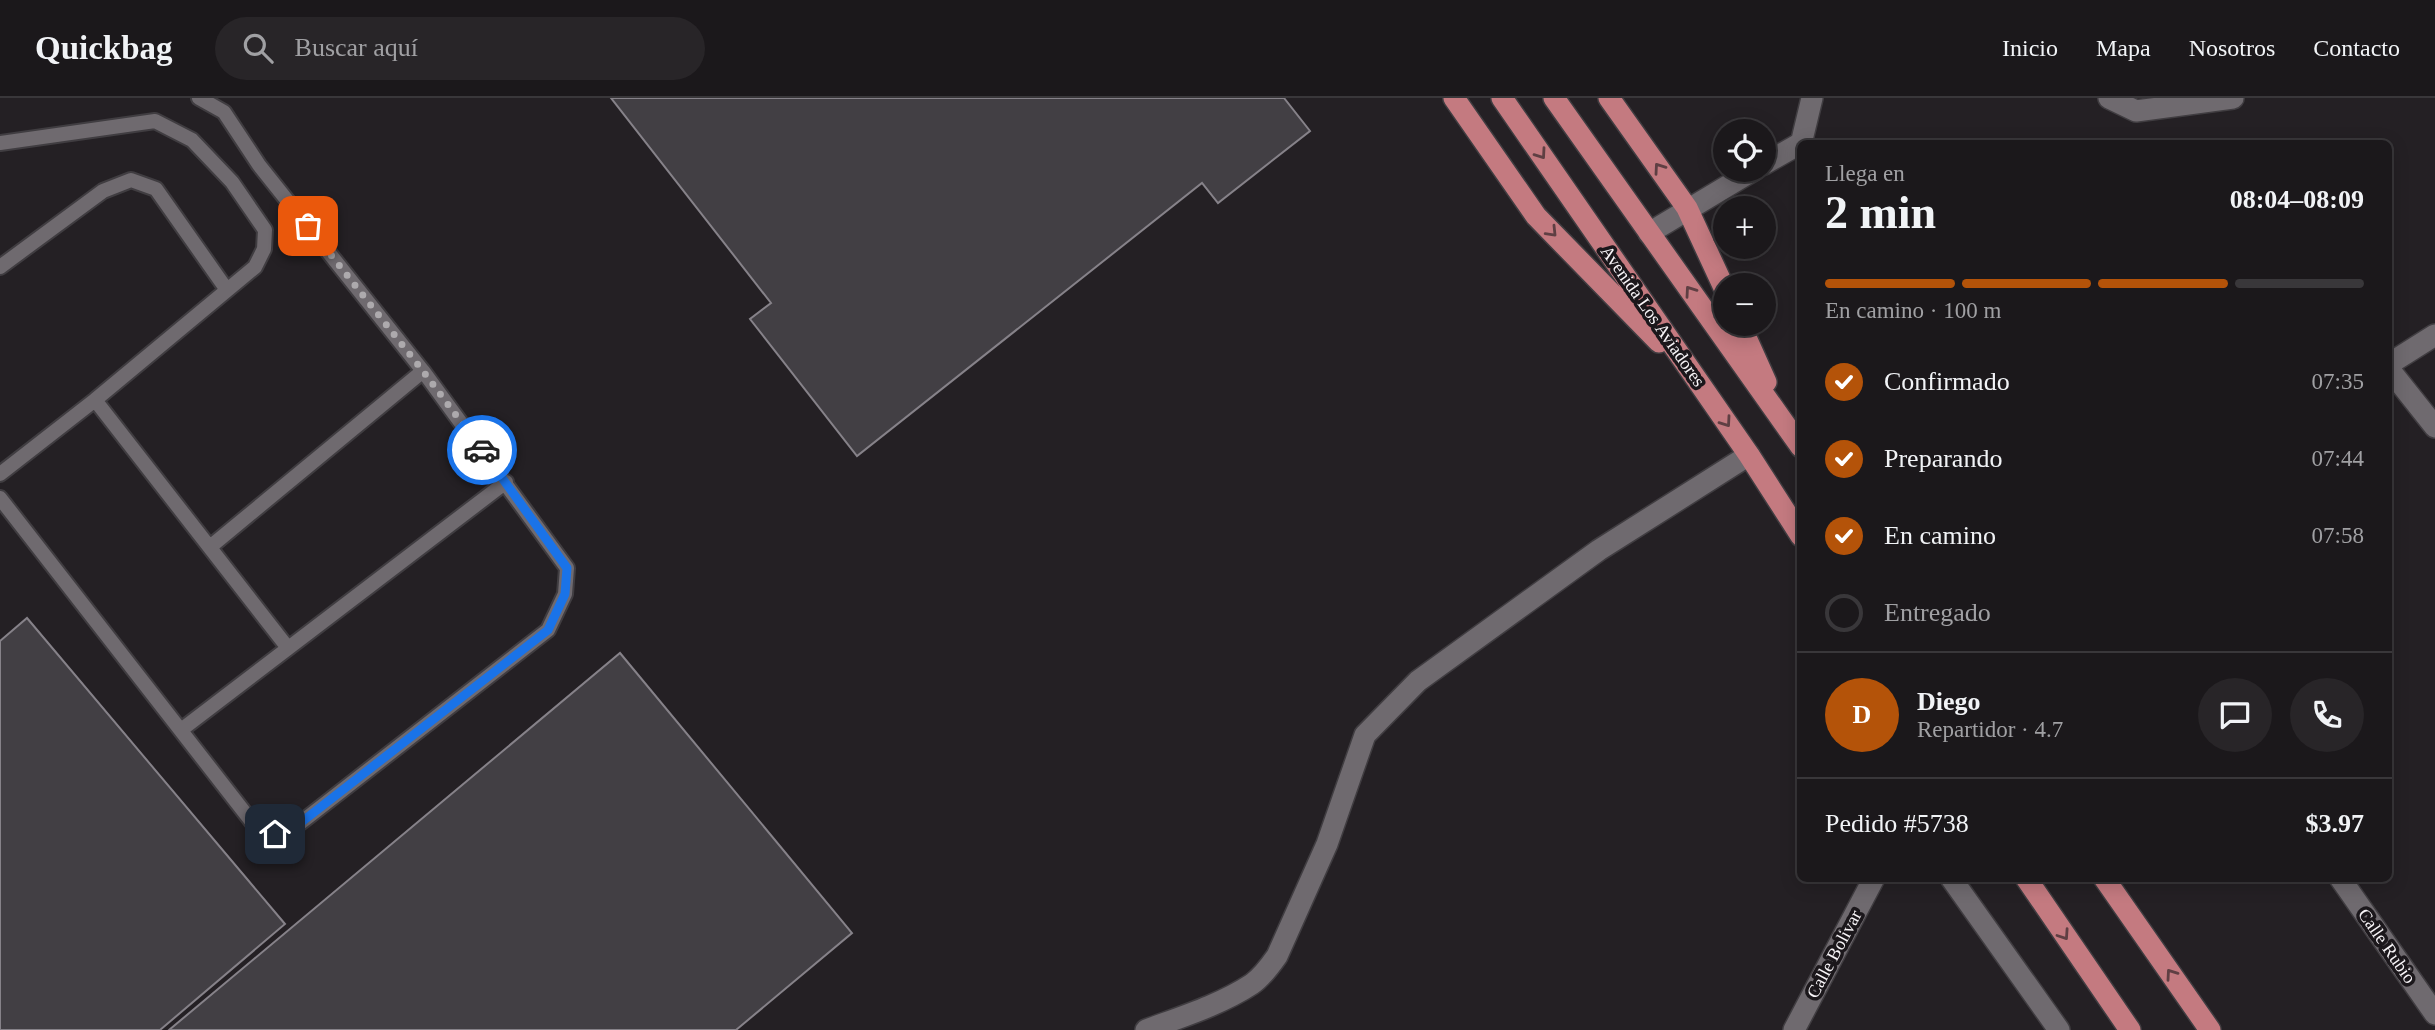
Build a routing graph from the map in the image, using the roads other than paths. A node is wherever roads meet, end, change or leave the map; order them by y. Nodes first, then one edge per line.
1 (199, 98) edge
2 (1454, 98) edge
3 (1502, 98) edge
4 (1553, 98) edge
5 (1609, 98) edge
6 (1812, 98) edge
7 (2109, 98) edge
8 (2233, 98) edge
9 (1802, 140) edge
10 (0, 144) edge
11 (1797, 145) edge
12 (1776, 157) edge
13 (1733, 182) edge
14 (1687, 208) junction
15 (1649, 233) junction
16 (0, 267) edge
17 (1717, 273) edge
18 (228, 290) junction
19 (2435, 335) edge
20 (1746, 336) edge
21 (2392, 364) edge
22 (2392, 370) edge
23 (423, 371) junction
24 (1701, 385) junction
25 (95, 400) junction
26 (2435, 427) edge
27 (1788, 428) junction
28 (1797, 441) edge
29 (1749, 455) junction
30 (0, 474) edge
31 (506, 482) junction
32 (0, 498) edge
33 (1797, 530) edge
34 (210, 547) junction
35 (288, 648) junction
36 (181, 730) junction
37 (1872, 882) edge
38 (1954, 882) edge
39 (2029, 882) edge
40 (2107, 882) edge
41 (2343, 882) edge
42 (2435, 1014) edge
43 (1146, 1030) edge
44 (1794, 1030) edge
45 (2059, 1030) edge
46 (2130, 1030) edge
47 (2210, 1030) edge

1 - 23 lane
2 -> 24 main road
3 -> 24 main road, Avenida Los Aviadores
4 - 15 main road
14 -> 5 main road
6 - 9 street
7 - 8 street
10 - 18 lane
11 - 12 street
13 - 14 street
14 - 15 street
14 - 17 main road
27 -> 15 main road
16 - 18 lane
18 - 25 lane
19 - 21 street
20 - 27 main road
22 - 26 street
23 - 31 lane
23 - 34 lane
24 -> 29 main road, Avenida Los Aviadores
25 - 30 lane
25 - 34 lane
27 - 28 main road
29 - 33 main road, Avenida Los Aviadores
29 - 43 street
31 - 35 lane
31 - 36 lane
32 - 36 lane
34 - 35 lane
35 - 36 lane
37 - 44 street, Calle Bolivar
38 - 45 street
39 -> 46 main road
47 -> 40 main road
41 - 42 street, Calle Rubio

